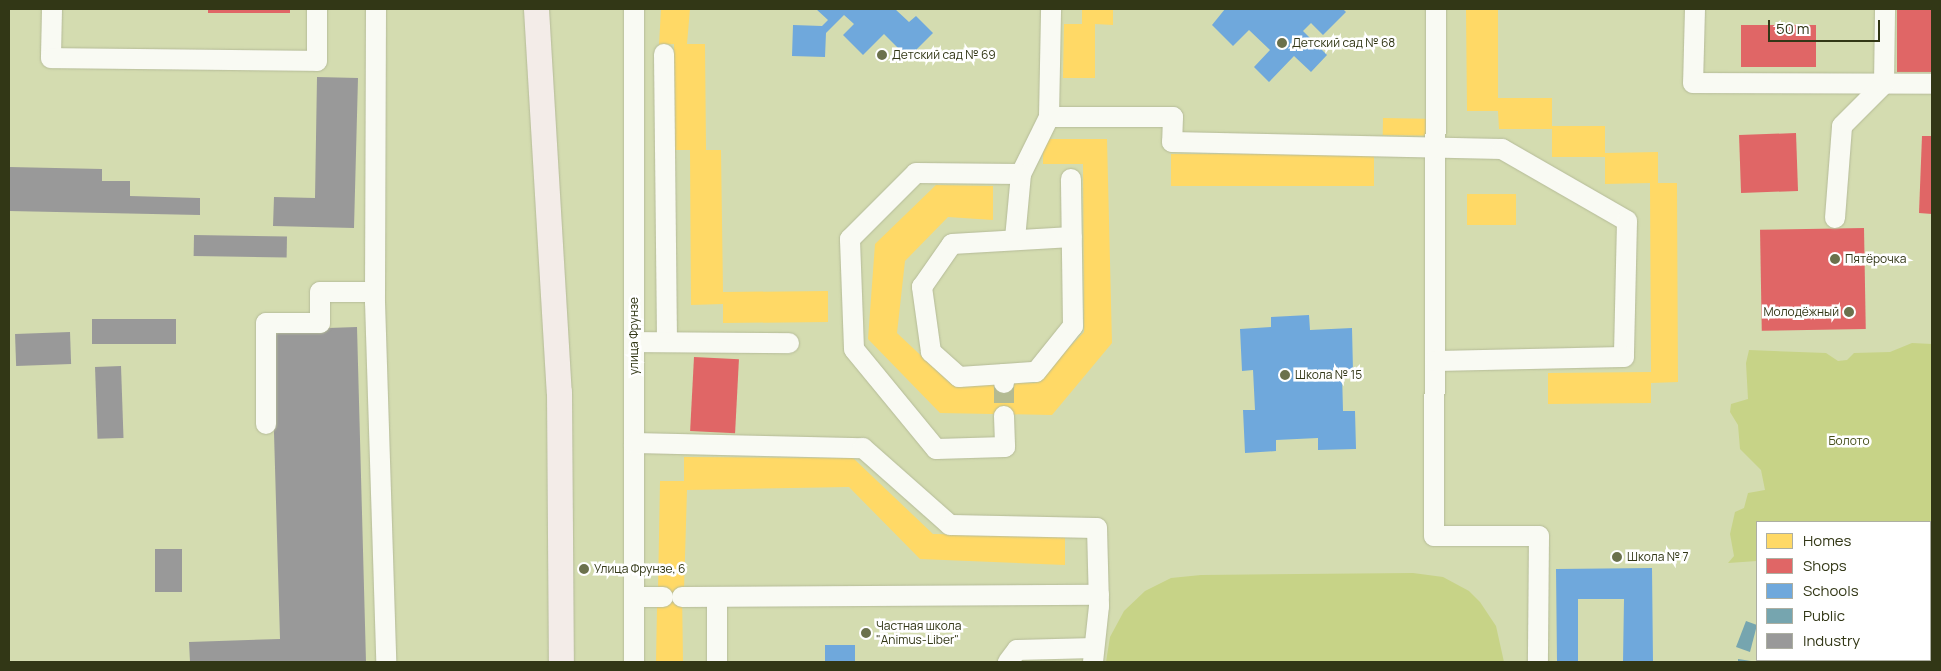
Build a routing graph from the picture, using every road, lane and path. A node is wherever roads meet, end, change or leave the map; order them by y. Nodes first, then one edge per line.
1 (52, 9) edge
2 (317, 9) edge
3 (376, 9) edge
4 (536, 9) edge
5 (634, 9) edge
6 (1052, 9) edge
7 (1436, 9) edge
8 (1695, 9) edge
9 (1885, 9) edge
10 (664, 54) dead end
11 (634, 76) junction
12 (664, 76) junction
13 (1884, 84) junction
14 (1932, 84) edge
15 (1049, 117) junction
16 (1436, 147) junction
17 (1021, 174) junction
18 (1071, 179) dead end
19 (1835, 218) dead end
20 (1072, 237) junction
21 (1015, 239) junction
22 (375, 292) junction
23 (634, 342) junction
24 (667, 342) junction
25 (788, 344) dead end
26 (1435, 361) junction
27 (1004, 416) tunnel mouth
28 (266, 424) dead end
29 (634, 444) junction
30 (1098, 595) junction
31 (717, 597) junction
32 (634, 598) junction
33 (1093, 655) edge
34 (386, 662) edge
35 (561, 662) edge
36 (634, 662) edge
37 (717, 662) edge
38 (1008, 662) edge
39 (1538, 662) edge

1 - 2 street
3 - 22 street
4 - 35 main road
5 - 11 street, улица Фрунзе
6 - 15 street
7 - 16 street
8 - 13 street
9 - 13 street
10 - 12 street
11 - 12 street
11 - 23 street, улица Фрунзе
12 - 24 street
13 - 14 street
13 - 19 street
15 - 16 street
15 - 17 street
16 - 26 street
16 - 26 street
17 - 21 street
17 - 27 street
18 - 20 street
20 - 21 street
20 - 21 street
22 - 28 street
22 - 34 street
23 - 24 street
23 - 29 street, улица Фрунзе
24 - 25 street
26 - 39 street
29 - 30 street
29 - 32 street, улица Фрунзе
30 - 31 street
30 - 33 street
31 - 32 street
31 - 37 street
32 - 36 street, улица Фрунзе
33 - 38 street

